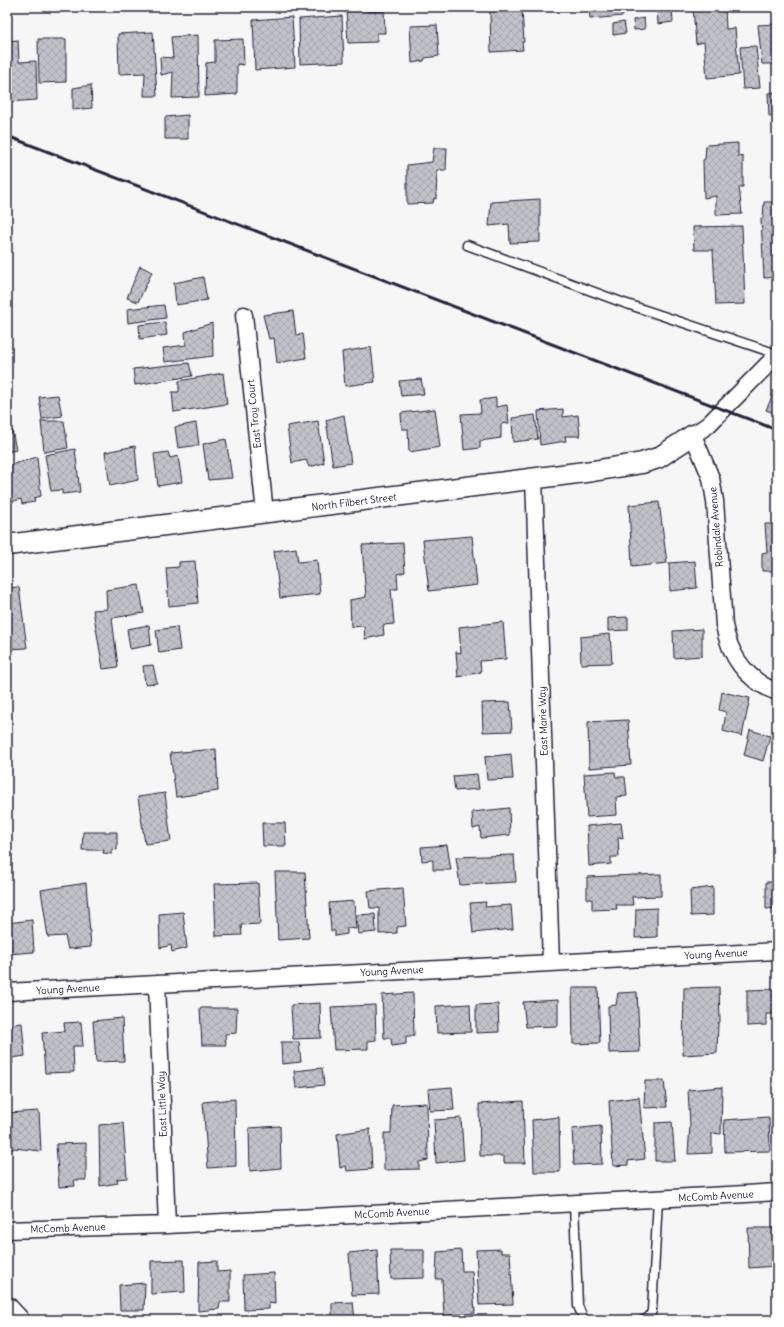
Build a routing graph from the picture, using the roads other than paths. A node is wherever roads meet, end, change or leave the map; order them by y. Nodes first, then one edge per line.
1 (467, 245) dead end
2 (244, 314) dead end
3 (777, 354) edge
4 (693, 434) junction
5 (534, 478) junction
6 (265, 513) junction
7 (7, 545) edge
8 (777, 692) edge
9 (777, 951) edge
10 (552, 963) junction
11 (157, 984) junction
12 (7, 992) edge
13 (777, 1192) edge
14 (658, 1199) junction
15 (574, 1204) junction
16 (167, 1225) junction
17 (7, 1230) edge
18 (7, 1307) edge
19 (19, 1320) edge
20 (584, 1320) edge
21 (643, 1320) edge

1 - 3 lane
2 - 6 street, East Troy Court
3 - 4 street
4 - 5 street, North Filbert Street
4 - 8 street, Robindale Avenue
5 - 6 street, North Filbert Street
5 - 10 street, East Marie Way
6 - 7 street, North Filbert Street
9 - 10 street, Young Avenue
10 - 11 street, Young Avenue
11 - 12 street, Young Avenue
11 - 16 street, East Little Way
13 - 14 street, McComb Avenue
14 - 15 street, McComb Avenue
14 - 21 lane
15 - 16 street, McComb Avenue
15 - 20 lane
16 - 17 street, McComb Avenue
18 - 19 street

